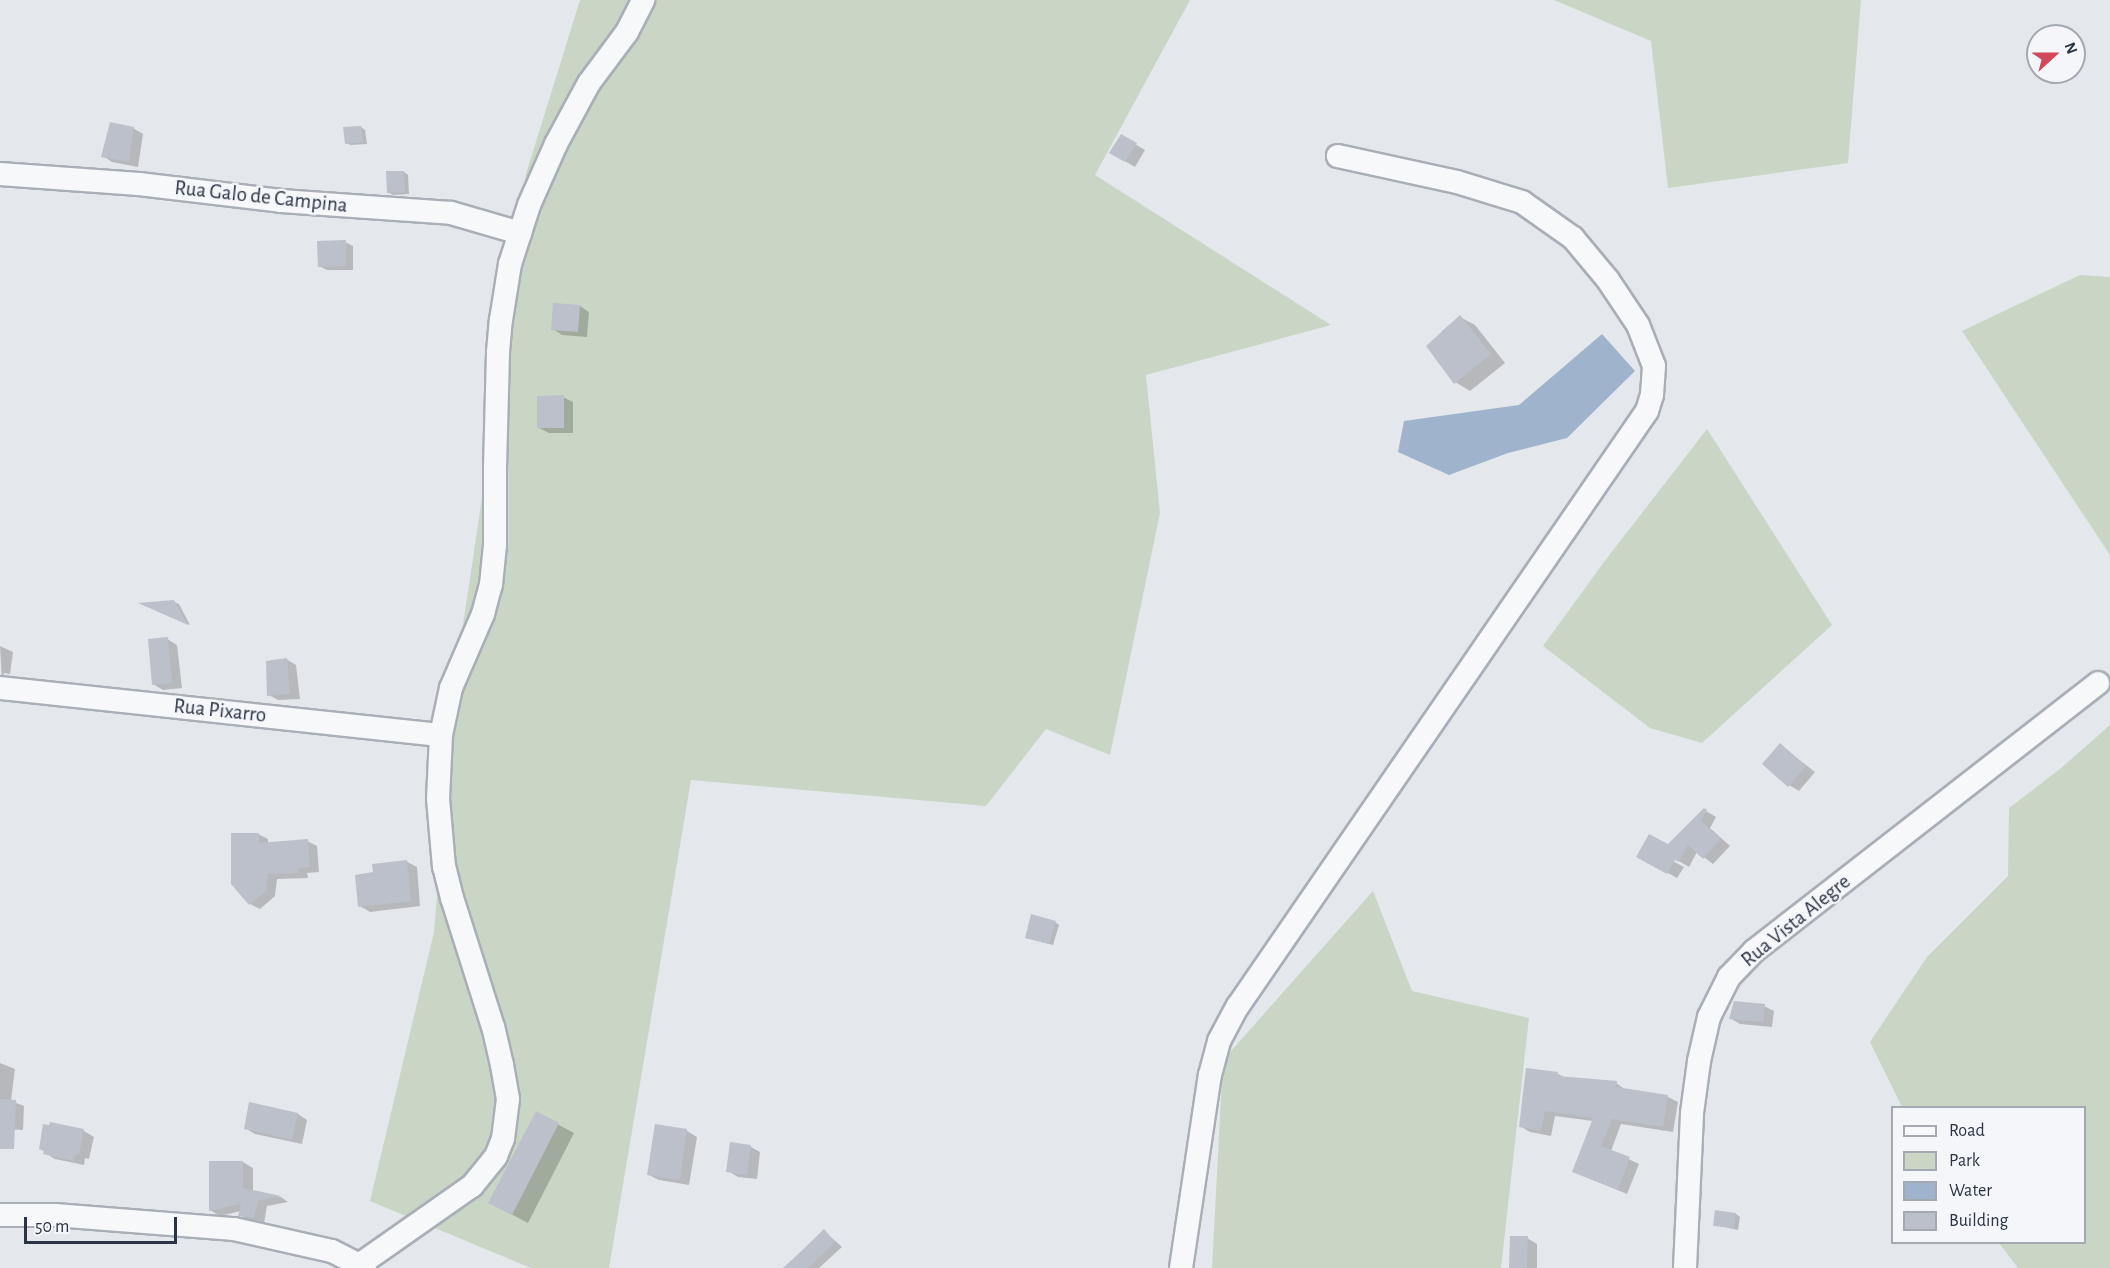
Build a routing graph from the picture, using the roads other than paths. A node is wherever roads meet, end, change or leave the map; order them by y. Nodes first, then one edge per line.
1 (643, 0) edge
2 (1338, 156) dead end
3 (0, 174) edge
4 (520, 233) junction
5 (2098, 683) dead end
6 (0, 688) edge
7 (441, 735) junction
8 (0, 1215) edge
9 (362, 1267) edge
10 (1181, 1268) edge
11 (1685, 1268) edge

1 - 4 street
2 - 10 street
3 - 4 street, Rua Galo de Campina
4 - 7 street
5 - 11 street, Rua Vista Alegre
6 - 7 street, Rua Pixarro
7 - 9 street
8 - 9 street

